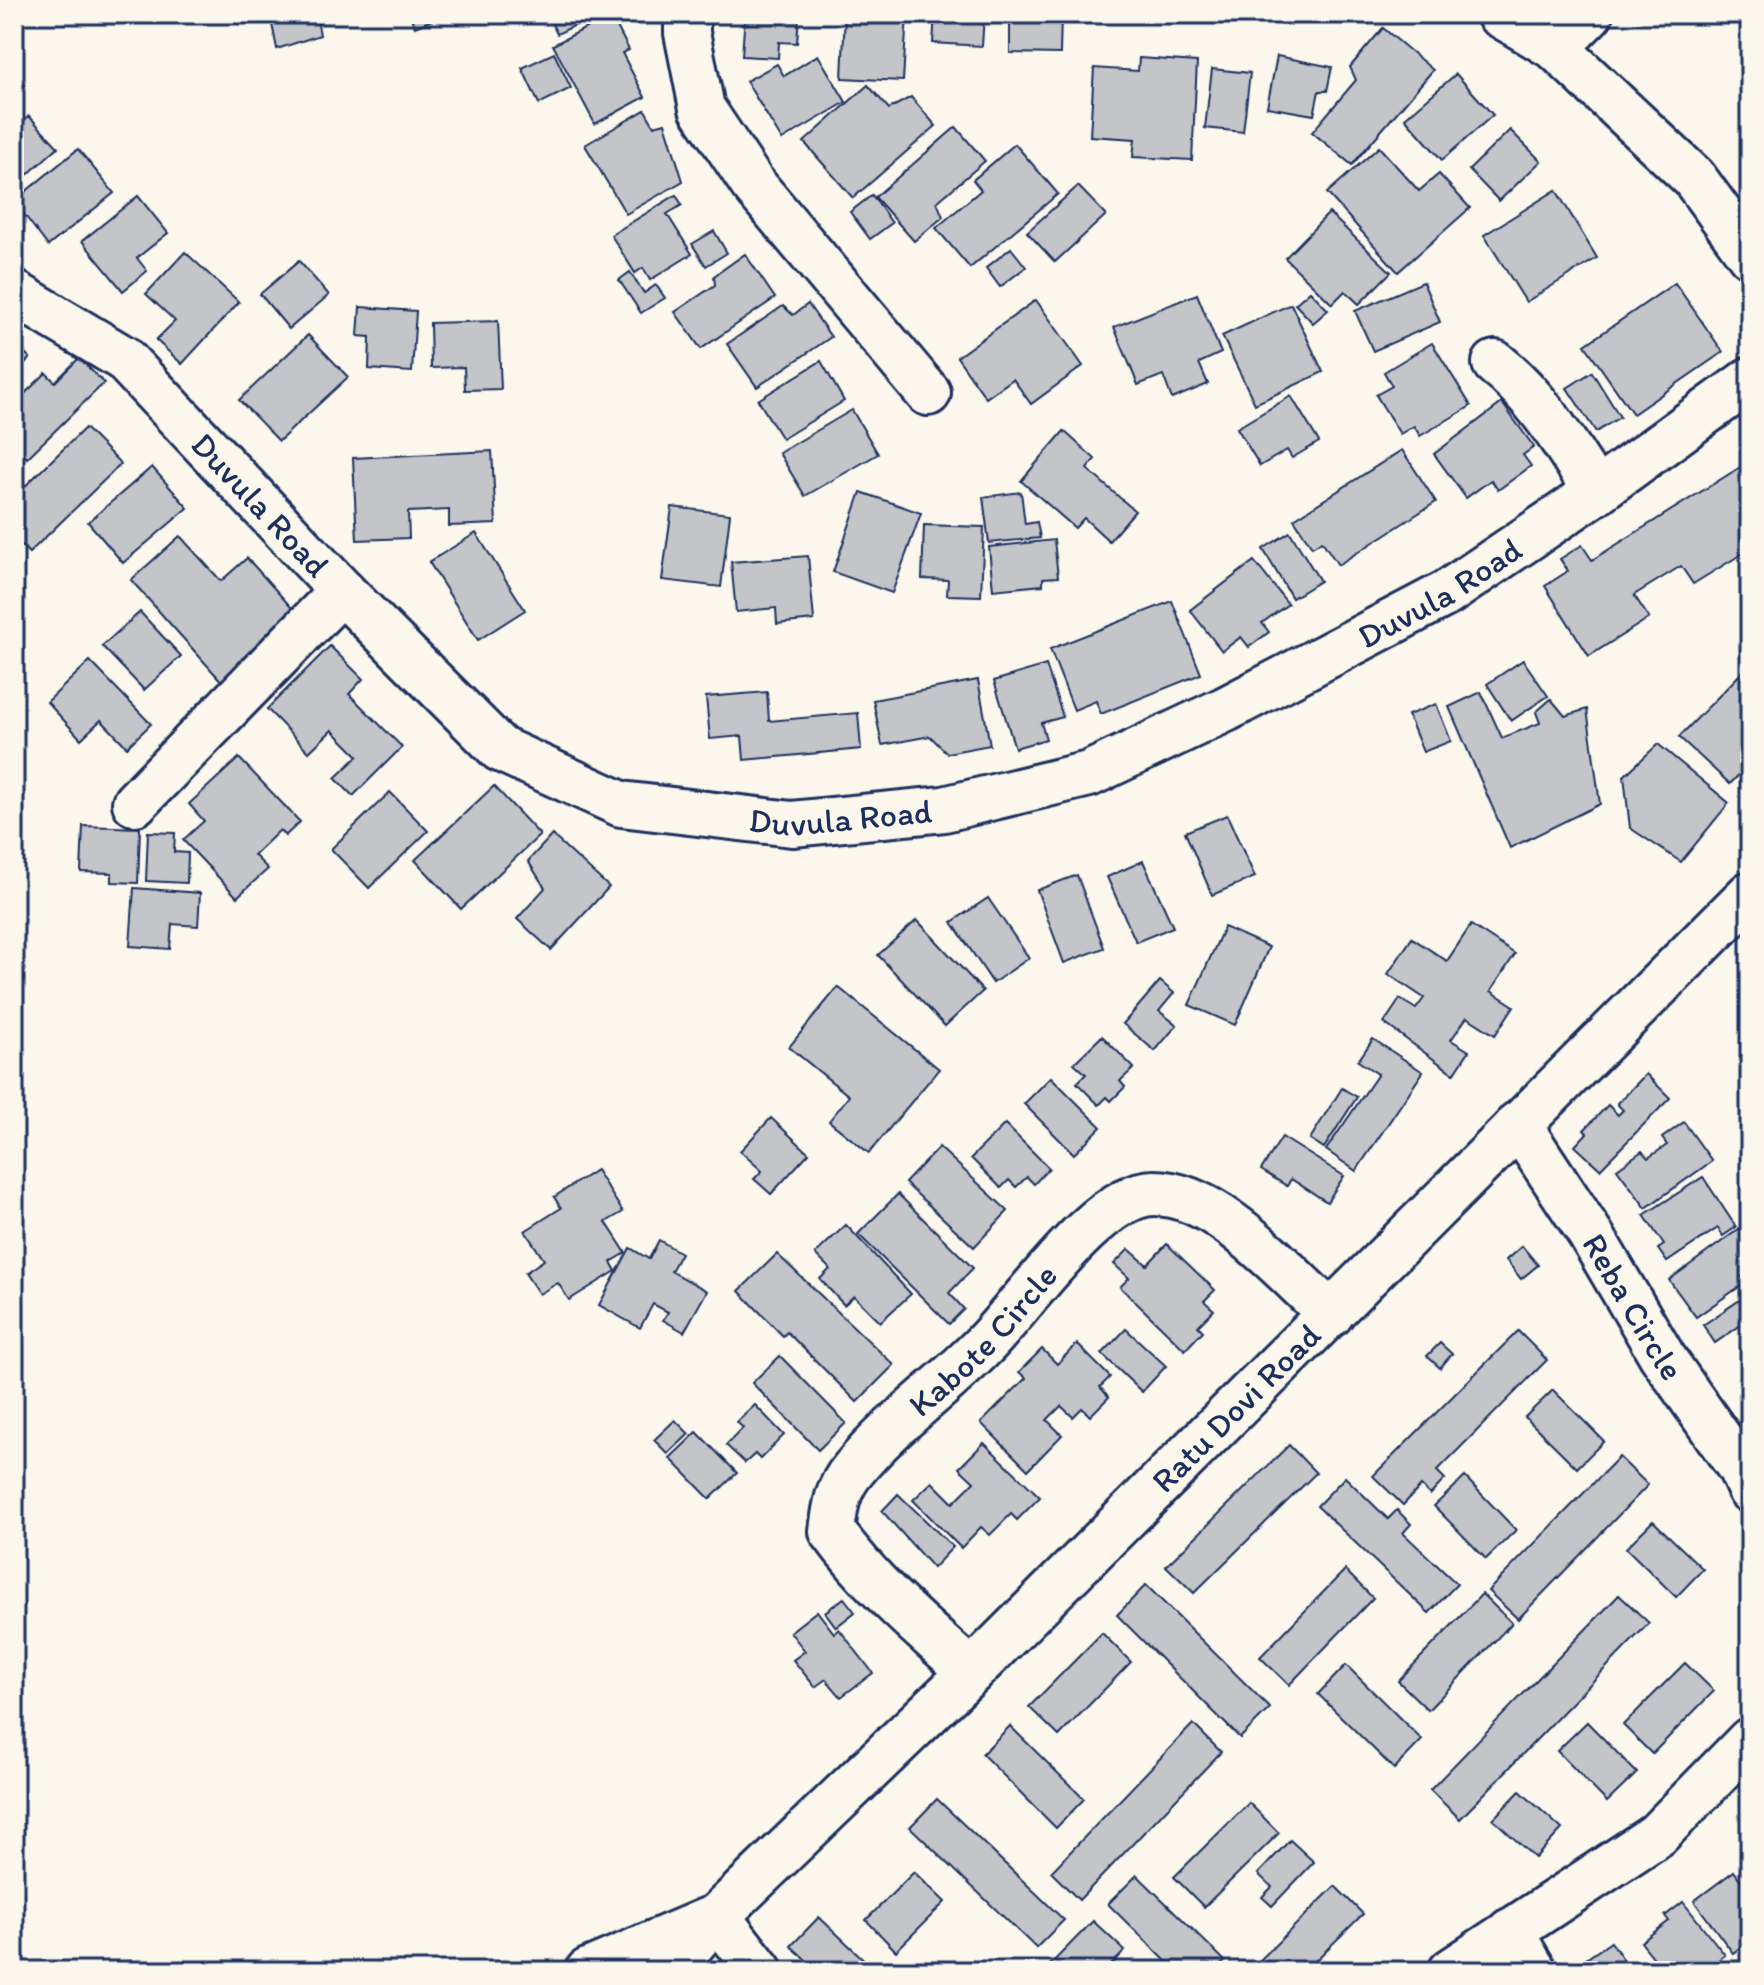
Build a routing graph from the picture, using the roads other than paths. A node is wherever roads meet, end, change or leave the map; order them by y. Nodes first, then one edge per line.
1 (687, 14) edge
2 (1499, 14) edge
3 (1590, 14) edge
4 (1556, 48) junction
5 (1750, 255) edge
6 (14, 293) edge
7 (1495, 363) dead end
8 (1750, 380) edge
9 (928, 393) dead end
10 (1596, 492) junction
11 (342, 591) junction
12 (135, 803) dead end
13 (1750, 894) edge
14 (1518, 1124) junction
15 (1331, 1314) junction
16 (1750, 1490) edge
17 (971, 1672) junction
18 (1750, 1740) edge
19 (717, 1916) junction
20 (1510, 1931) junction
21 (588, 1971) edge
22 (668, 1971) edge
23 (760, 1971) edge
24 (1451, 1971) edge
25 (1534, 1971) edge

1 - 9 street
2 - 4 street
3 - 4 street
4 - 5 street
6 - 11 street, Duvula Road
7 - 10 street
8 - 10 street, Duvula Road
10 - 11 street, Duvula Road
11 - 12 street
13 - 14 street, Ratu Dovi Road
14 - 15 street, Ratu Dovi Road
14 - 16 street, Reba Circle
15 - 17 street, Ratu Dovi Road
15 - 17 street, Kabote Circle
17 - 19 street, Ratu Dovi Road
18 - 20 street
19 - 21 street, Ratu Dovi Road
19 - 22 street, Ratu Dovi Road
19 - 23 street
20 - 24 street
20 - 25 street

